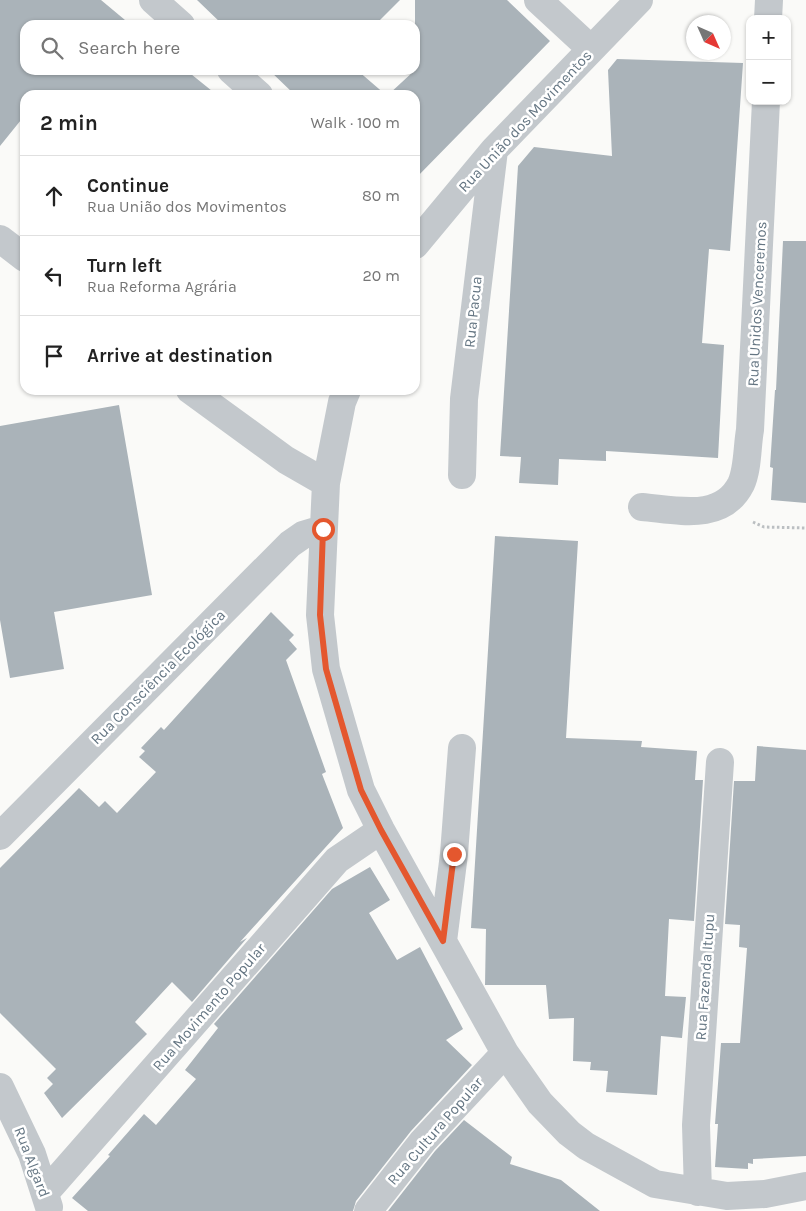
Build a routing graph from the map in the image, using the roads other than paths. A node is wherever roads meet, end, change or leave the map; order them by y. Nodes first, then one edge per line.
1 (153, 0) edge
2 (538, 0) edge
3 (639, 0) edge
4 (769, 0) edge
5 (768, 15) edge
6 (175, 20) edge
7 (592, 49) junction
8 (237, 75) edge
9 (253, 90) edge
10 (766, 105) edge
11 (494, 150) junction
12 (420, 234) edge
13 (0, 239) edge
14 (20, 254) edge
15 (197, 395) edge
16 (345, 395) edge
17 (462, 475) dead end
18 (326, 483) junction
19 (642, 507) dead end
20 (323, 529) junction
21 (462, 748) dead end
22 (720, 762) dead end
23 (381, 830) junction
24 (0, 836) edge
25 (443, 941) junction
26 (506, 1053) junction
27 (0, 1087) edge
28 (806, 1186) edge
29 (707, 1199) edge
30 (48, 1202) edge
31 (368, 1211) edge

1 - 6 street
2 - 7 street
3 - 7 street, Rua União dos Movimentos
4 - 5 street
7 - 11 street, Rua União dos Movimentos
8 - 9 street
10 - 19 street, Rua Unidos Venceremos
11 - 12 street, Rua União dos Movimentos
11 - 17 street, Rua Pacua
13 - 14 street
15 - 18 street
16 - 18 street
18 - 20 street
20 - 23 street
20 - 24 street, Rua Consciência Ecológica
21 - 25 street
22 - 29 street, Rua Fazenda Itupu
23 - 25 street
23 - 30 street, Rua Movimento Popular
25 - 26 street
26 - 29 street
26 - 31 street, Rua Cultura Popular
27 - 30 street, Rua Algard
28 - 29 street

